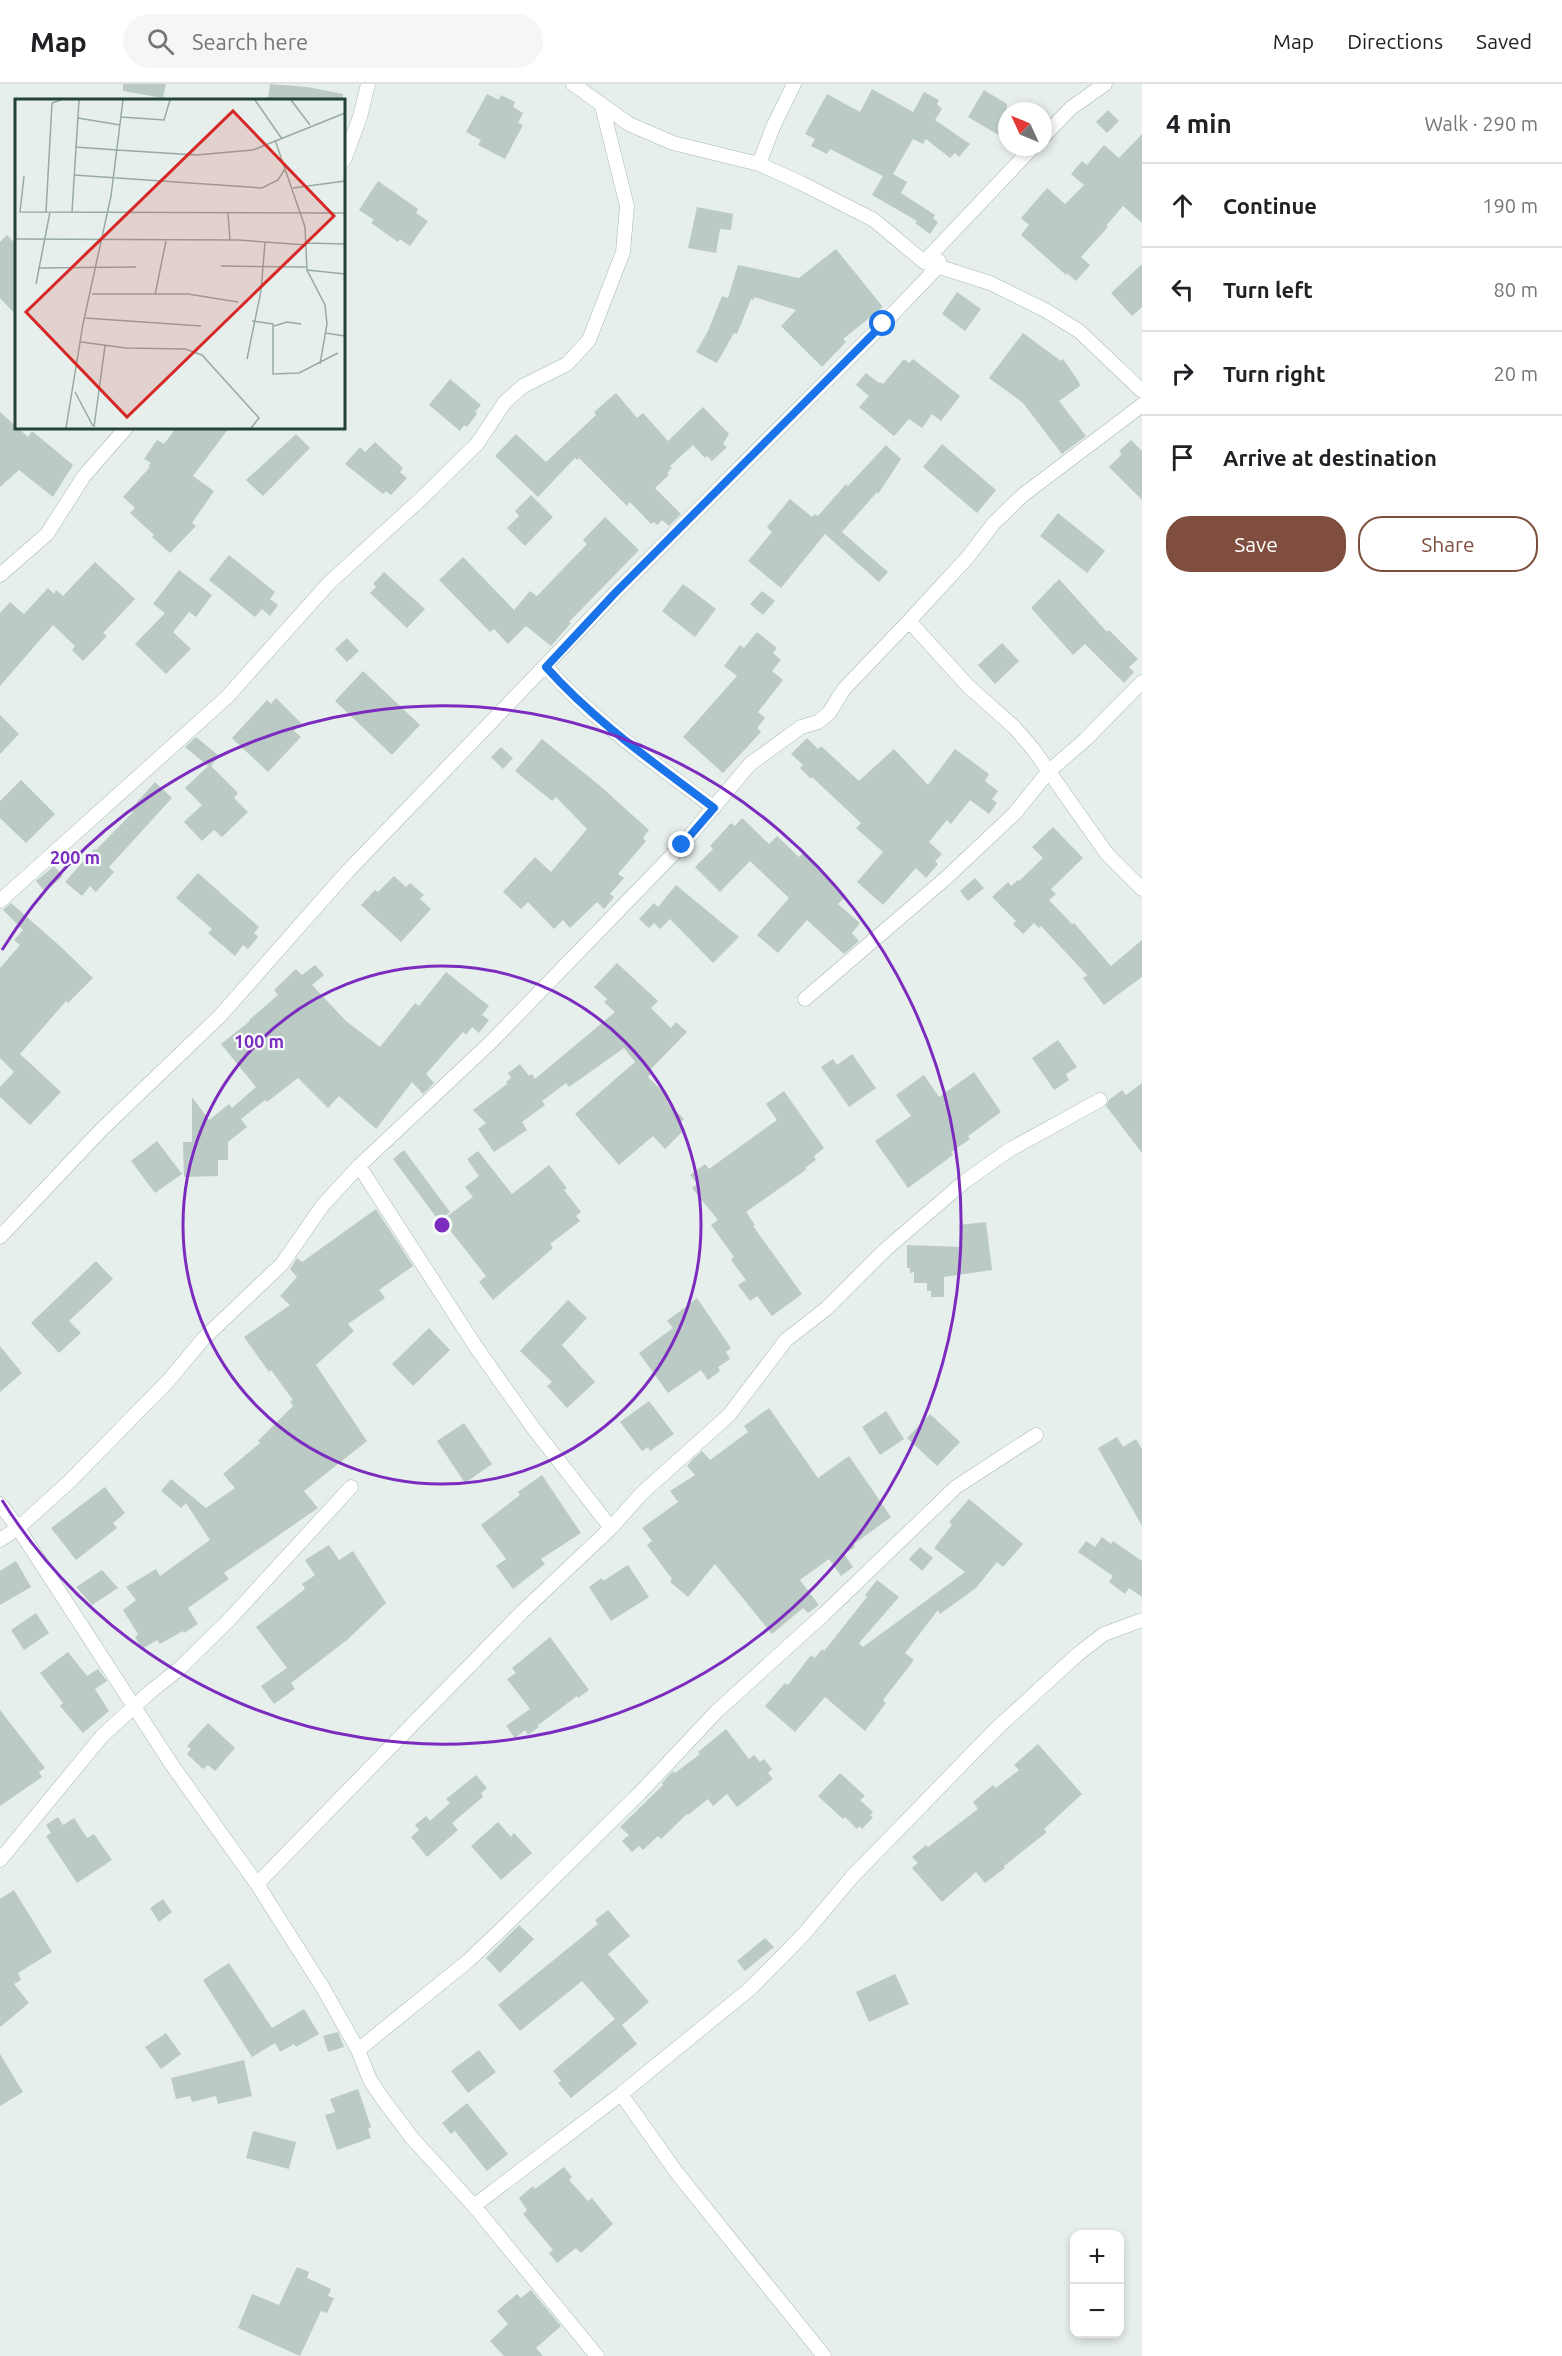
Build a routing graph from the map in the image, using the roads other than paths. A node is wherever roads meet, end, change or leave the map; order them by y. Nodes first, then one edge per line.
1 (368, 84) edge
2 (573, 84) edge
3 (794, 84) edge
4 (1105, 84) edge
5 (602, 106) junction
6 (1052, 128) edge
7 (1024, 156) edge
8 (345, 157) edge
9 (759, 164) junction
10 (924, 262) junction
11 (1142, 390) edge
12 (1142, 405) edge
13 (125, 429) edge
14 (0, 575) edge
15 (909, 621) junction
16 (546, 667) junction
17 (1142, 682) edge
18 (1048, 772) junction
19 (714, 808) junction
20 (1142, 889) edge
21 (0, 901) edge
22 (805, 999) dead end
23 (1100, 1100) dead end
24 (359, 1166) junction
25 (0, 1237) edge
26 (1036, 1435) dead end
27 (351, 1487) dead end
28 (0, 1504) edge
29 (18, 1528) junction
30 (611, 1528) junction
31 (0, 1540) edge
32 (1142, 1620) edge
33 (134, 1707) junction
34 (0, 1860) edge
35 (257, 1884) junction
36 (358, 2050) junction
37 (621, 2094) junction
38 (474, 2206) junction
39 (597, 2356) edge
40 (825, 2356) edge

1 - 8 street
2 - 5 street
3 - 9 street
4 - 6 street
5 - 9 street
5 - 21 street
7 - 10 street
9 - 10 street
10 - 11 street
10 - 16 street
12 - 15 street
13 - 14 street
15 - 18 street
15 - 19 street
16 - 19 street
16 - 25 street
17 - 18 street
18 - 20 street
18 - 22 street
19 - 24 street
23 - 30 street
24 - 29 street
24 - 30 street
26 - 36 street
27 - 33 street
28 - 29 street
29 - 31 street
29 - 33 street
30 - 35 street
32 - 37 street
33 - 34 street
33 - 35 street
35 - 36 street
36 - 38 street
37 - 38 street
37 - 40 street
38 - 39 street

